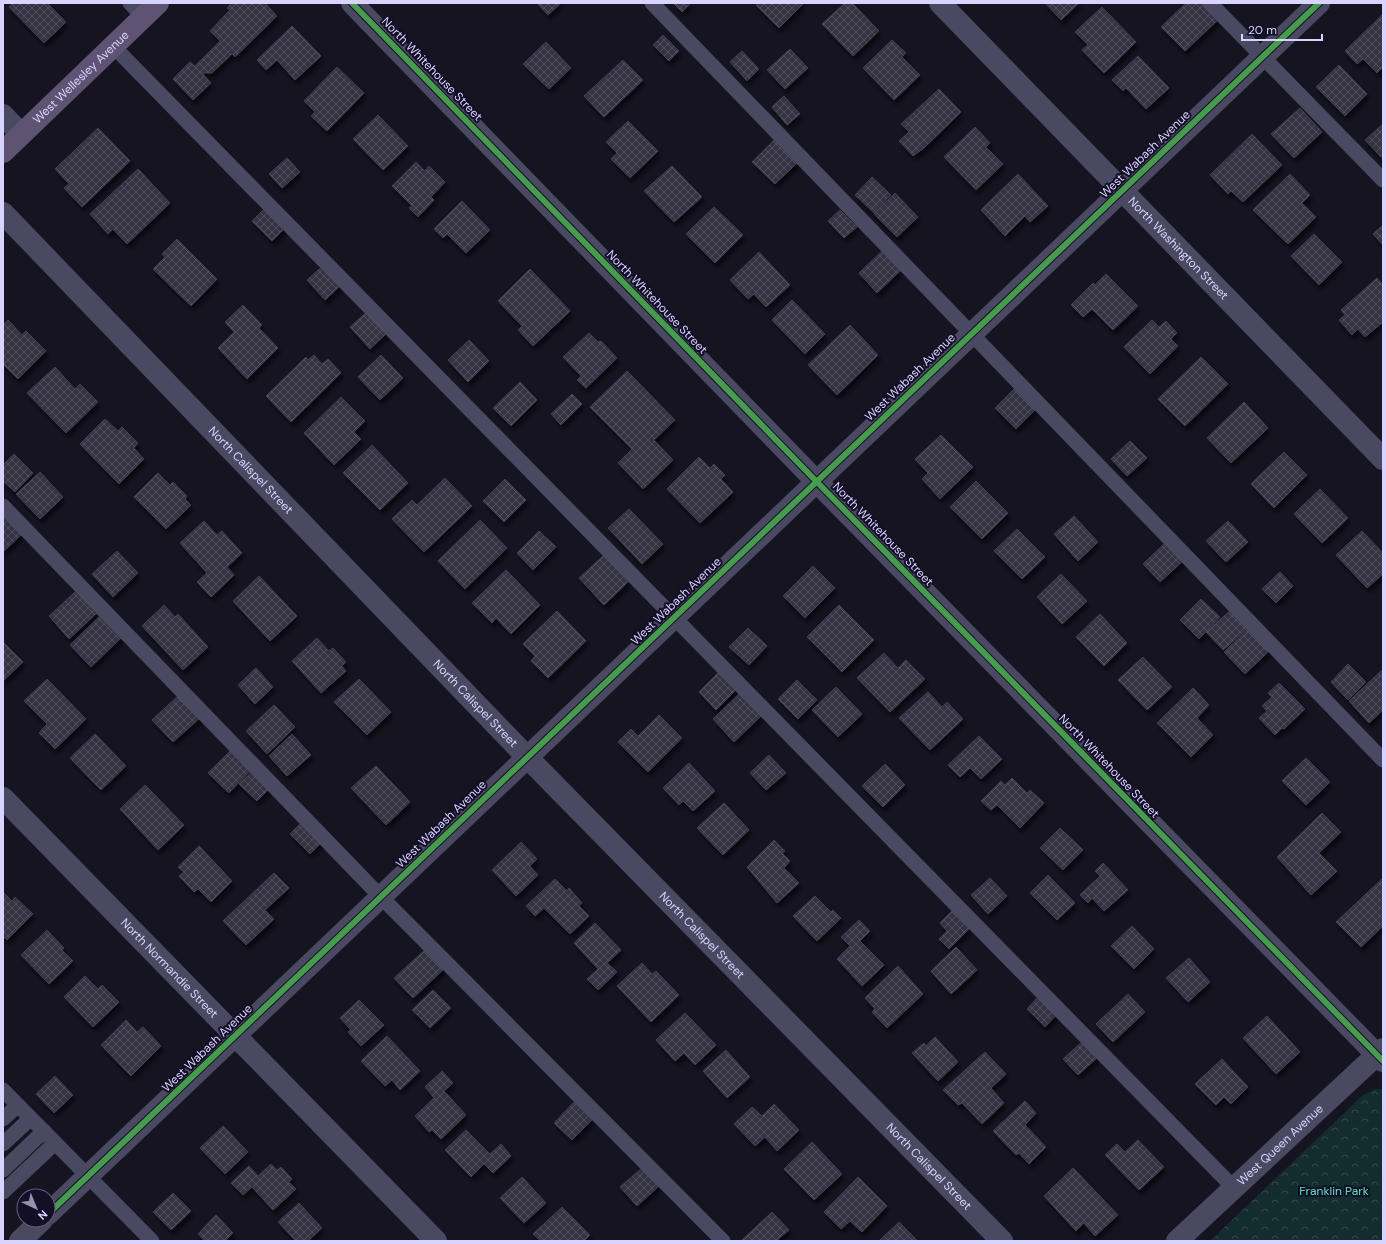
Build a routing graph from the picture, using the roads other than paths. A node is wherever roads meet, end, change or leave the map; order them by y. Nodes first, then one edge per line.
1 (352, 3) edge
2 (652, 3) edge
3 (940, 3) edge
4 (1210, 3) edge
5 (1319, 3) edge
6 (144, 8) edge
7 (113, 46) junction
8 (1262, 57) junction
9 (3, 115) edge
10 (21, 134) junction
11 (3, 152) edge
12 (1383, 180) edge
13 (1123, 190) junction
14 (3, 213) edge
15 (972, 334) junction
16 (1383, 459) edge
17 (816, 481) junction
18 (3, 506) edge
19 (674, 618) junction
20 (528, 757) junction
21 (1383, 760) edge
22 (3, 798) edge
23 (381, 897) junction
24 (236, 1035) junction
25 (1381, 1055) edge
26 (3, 1090) edge
27 (18, 1105) junction
28 (31, 1118) junction
29 (3, 1119) edge
30 (44, 1131) junction
31 (55, 1143) junction
32 (3, 1144) edge
33 (3, 1170) edge
34 (88, 1176) junction
35 (1234, 1188) junction
36 (3, 1192) edge
37 (56, 1206) edge
38 (34, 1228) edge
39 (20, 1241) edge
40 (152, 1241) edge
41 (436, 1241) edge
42 (723, 1241) edge
43 (1002, 1241) edge
44 (1177, 1241) edge

1 - 17 street, North Whitehouse Street
2 - 15 lane
3 - 13 street, North Washington Street
4 - 8 lane
5 - 8 street, West Wabash Avenue
6 - 7 main road, West Wellesley Avenue
7 - 10 main road, West Wellesley Avenue
7 - 19 lane
8 - 12 lane
8 - 13 street, West Wabash Avenue
9 - 10 street
10 - 11 main road, West Wellesley Avenue
13 - 15 street, West Wabash Avenue
13 - 16 street, North Washington Street
14 - 20 street, North Calispel Street
15 - 17 street, West Wabash Avenue
15 - 21 lane
17 - 19 street, West Wabash Avenue
17 - 25 street, North Whitehouse Street
18 - 23 lane
19 - 20 street, West Wabash Avenue
19 - 35 lane
20 - 23 street, West Wabash Avenue
20 - 43 street, North Calispel Street
22 - 24 street, North Normandie Street
23 - 24 street, West Wabash Avenue
23 - 42 lane
24 - 34 street, West Wabash Avenue
24 - 41 street, North Normandie Street
25 - 35 street, West Queen Avenue
26 - 27 lane
27 - 28 lane
27 - 29 lane
28 - 30 lane
28 - 32 lane
30 - 31 lane
30 - 33 lane
31 - 34 lane
31 - 36 lane
34 - 37 street, West Wabash Avenue
34 - 40 lane
35 - 44 street, West Queen Avenue
38 - 39 street

